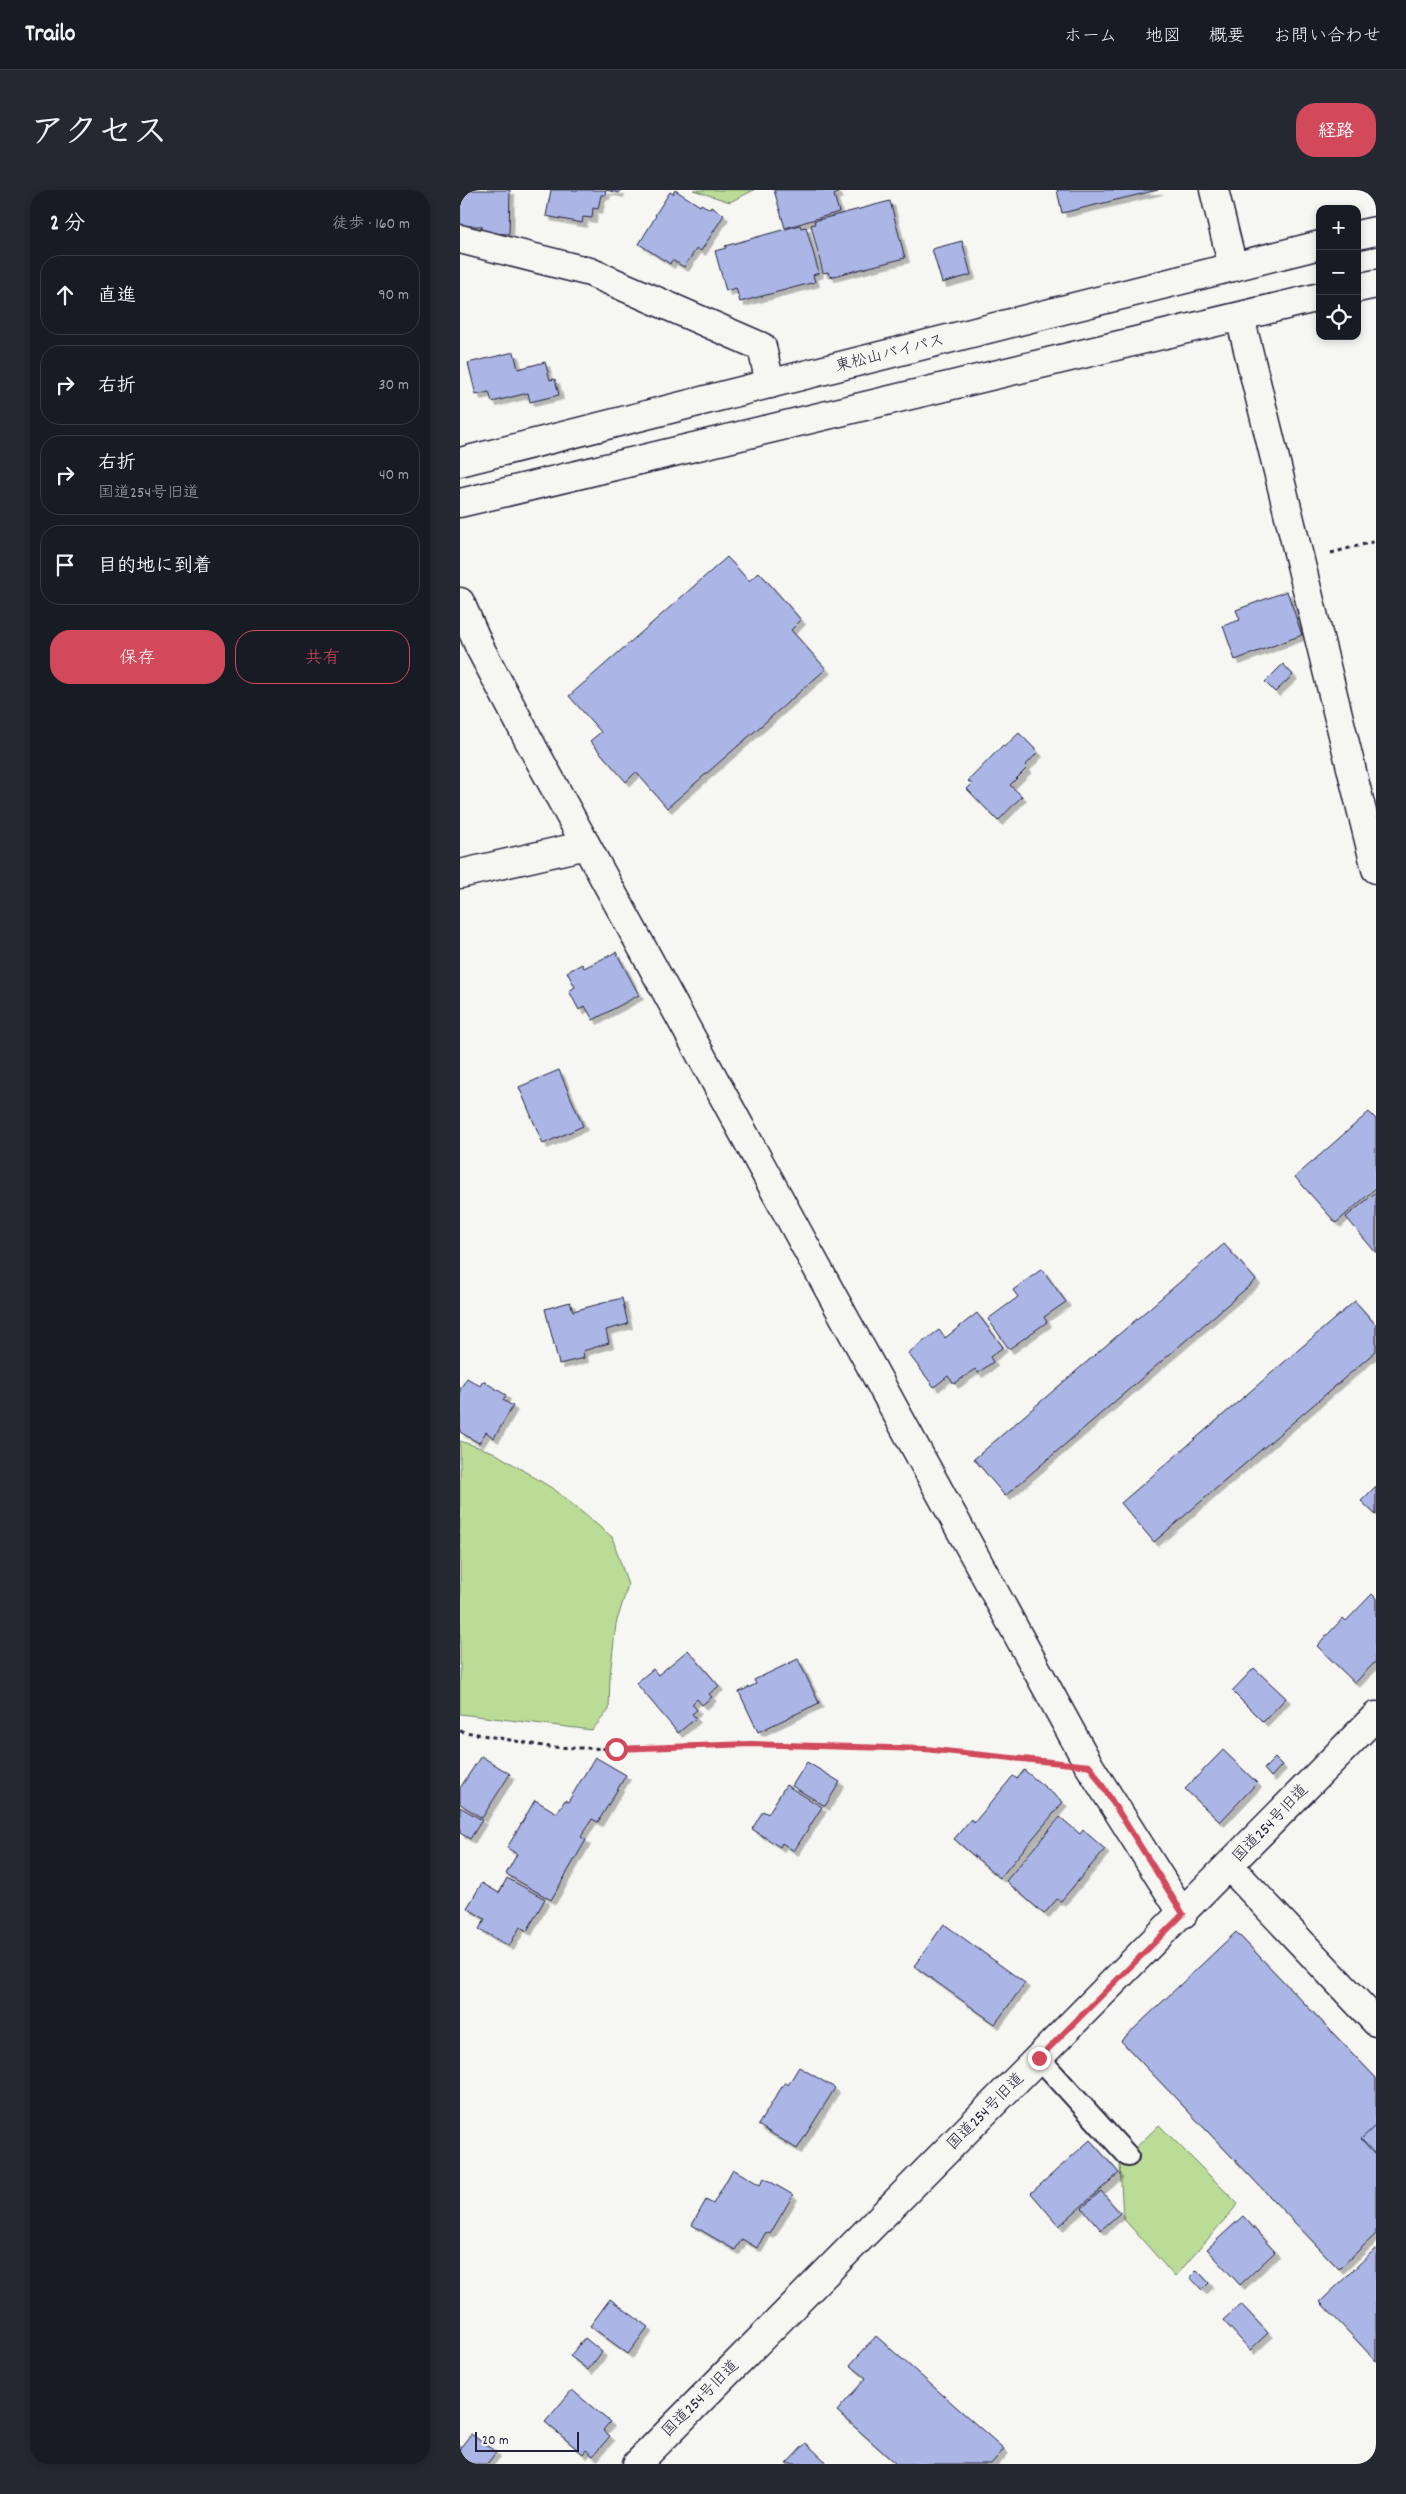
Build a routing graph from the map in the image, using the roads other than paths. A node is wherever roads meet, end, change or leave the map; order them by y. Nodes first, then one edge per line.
1 (1214, 190) edge
2 (1376, 230) edge
3 (1361, 234) edge
4 (460, 239) edge
5 (1316, 246) edge
6 (1233, 266) junction
7 (1376, 284) edge
8 (1361, 287) edge
9 (1316, 298) edge
10 (1240, 317) junction
11 (770, 384) junction
12 (460, 462) edge
13 (460, 503) edge
14 (460, 602) edge
15 (586, 845) junction
16 (1376, 869) edge
17 (460, 874) edge
18 (1376, 1716) edge
19 (1230, 1866) junction
20 (1183, 1914) junction
21 (1376, 2022) edge
22 (1039, 2058) junction
23 (1128, 2156) dead end
24 (638, 2464) edge

1 - 6 main road
2 - 3 main road
4 - 11 main road
5 - 6 main road, 東松山バイパス
6 - 11 main road, 東松山バイパス
7 - 8 main road
9 - 10 main road
10 - 13 main road
10 - 16 main road
11 - 12 main road, 東松山バイパス
14 - 15 main road
15 - 17 main road
15 - 20 main road
18 - 19 main road, 国道254号旧道
19 - 20 main road, 国道254号旧道
19 - 21 main road
20 - 22 main road, 国道254号旧道
22 - 23 lane
22 - 24 main road, 国道254号旧道

